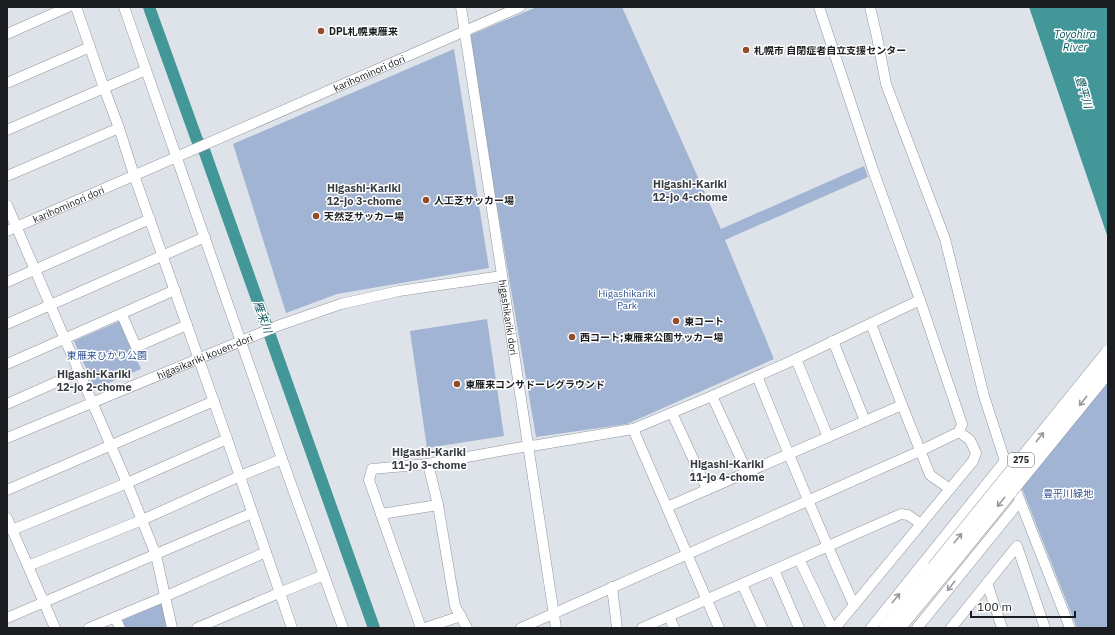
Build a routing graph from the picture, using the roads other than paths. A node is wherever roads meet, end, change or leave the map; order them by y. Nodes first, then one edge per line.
1 (68, 7) edge
2 (76, 7) edge
3 (124, 7) edge
4 (461, 7) edge
5 (520, 7) edge
6 (819, 7) edge
7 (870, 7) edge
8 (465, 31) junction
9 (7, 34) edge
10 (90, 47) junction
11 (146, 70) junction
12 (7, 83) edge
13 (104, 88) junction
14 (119, 128) junction
15 (7, 130) edge
16 (176, 157) junction
17 (7, 176) edge
18 (134, 176) junction
19 (7, 205) edge
20 (150, 219) junction
21 (11, 229) edge
22 (205, 237) junction
23 (163, 256) junction
24 (35, 270) junction
25 (502, 276) junction
26 (7, 282) edge
27 (175, 290) junction
28 (920, 300) junction
29 (51, 306) junction
30 (122, 315) junction
31 (7, 324) edge
32 (871, 324) junction
33 (187, 325) junction
34 (65, 339) junction
35 (833, 340) junction
36 (241, 341) junction
37 (1108, 353) edge
38 (199, 359) junction
39 (796, 359) junction
40 (7, 364) edge
41 (1108, 371) edge
42 (79, 372) junction
43 (757, 376) junction
44 (712, 396) junction
45 (214, 401) junction
46 (92, 403) junction
47 (7, 404) edge
48 (902, 405) junction
49 (672, 413) junction
50 (865, 421) junction
51 (633, 429) junction
52 (959, 432) junction
53 (828, 437) junction
54 (7, 438) edge
55 (227, 439) junction
56 (110, 445) junction
57 (528, 446) junction
58 (920, 451) junction
59 (788, 454) junction
60 (282, 459) junction
61 (1005, 461) junction
62 (428, 464) junction
63 (747, 472) junction
64 (240, 476) junction
65 (127, 483) junction
66 (707, 489) junction
67 (950, 489) junction
68 (7, 490) edge
69 (808, 500) junction
70 (1020, 501) junction
71 (438, 505) junction
72 (667, 507) junction
73 (252, 513) junction
74 (381, 514) junction
75 (7, 518) edge
76 (142, 520) junction
77 (921, 524) junction
78 (12, 530) junction
79 (827, 546) junction
80 (266, 552) junction
81 (156, 555) junction
82 (687, 555) junction
83 (799, 559) junction
84 (28, 566) junction
85 (774, 570) junction
86 (938, 571) junction
87 (324, 575) junction
88 (987, 583) junction
89 (742, 584) junction
90 (612, 588) junction
91 (279, 593) junction
92 (164, 597) junction
93 (708, 599) junction
94 (44, 602) junction
95 (854, 605) junction
96 (554, 614) junction
97 (461, 616) junction
98 (669, 616) junction
99 (115, 617) junction
100 (7, 618) edge
101 (55, 628) edge
102 (89, 628) edge
103 (120, 628) edge
104 (172, 628) edge
105 (197, 628) edge
106 (292, 628) edge
107 (343, 628) edge
108 (421, 628) edge
109 (425, 628) edge
110 (467, 628) edge
111 (521, 628) edge
112 (556, 628) edge
113 (617, 628) edge
114 (642, 628) edge
115 (674, 628) edge
116 (719, 628) edge
117 (762, 628) edge
118 (799, 628) edge
119 (833, 628) edge
120 (871, 628) edge
121 (886, 628) edge
122 (898, 628) edge
123 (917, 628) edge
124 (951, 628) edge
125 (1002, 628) edge
126 (1045, 628) edge
127 (1070, 628) edge

1 - 9 street
2 - 10 street
3 - 11 street
4 - 8 street, higashikariki dori
5 - 8 street, karihominori dori
6 - 28 street
7 - 61 street
8 - 16 street, karihominori dori
8 - 25 street, higashikariki dori
10 - 12 street
10 - 13 street
11 - 13 street
11 - 16 street
13 - 14 street
13 - 15 street
14 - 17 street
14 - 18 street
16 - 18 street, karihominori dori
16 - 22 street
18 - 20 street
18 - 21 street, karihominori dori
19 - 21 street
20 - 23 street
20 - 24 street
21 - 24 street
22 - 23 street
22 - 36 street
23 - 27 street
23 - 29 street
24 - 26 street
24 - 29 street
25 - 36 street, higasikariki kouen-dori
25 - 57 street, higashikariki dori
27 - 30 street
27 - 33 street
28 - 32 street
28 - 52 street
29 - 31 street
29 - 34 street
30 - 33 street
30 - 34 street
32 - 35 street
32 - 48 street
33 - 38 street
34 - 40 street
34 - 42 street
35 - 39 street
35 - 50 street
36 - 38 street, higasikariki kouen-dori
36 - 60 street
86 -> 37 highway, 275, bridge
38 - 45 street
38 - 46 street, higasikariki kouen-dori
39 - 43 street
39 - 53 street
41 -> 86 highway, 275, bridge
42 - 46 street
42 - 47 street
43 - 44 street
43 - 59 street
44 - 49 street
44 - 63 street
45 - 55 street
45 - 56 street
46 - 54 street, higasikariki kouen-dori
46 - 56 street
48 - 50 street
48 - 58 street
49 - 51 street
49 - 66 street
50 - 53 street
51 - 57 street
51 - 72 street
52 - 58 street
52 - 67 street
53 - 59 street
55 - 64 street
55 - 65 street
56 - 65 street
56 - 68 street
57 - 62 street
57 - 96 street, higashikariki dori
58 - 67 street
58 - 69 street
59 - 63 street
59 - 69 street
60 - 64 street
60 - 87 street
61 - 70 street
120 -> 61 street
62 - 71 street
62 - 74 street
63 - 66 street
64 - 73 street
64 - 76 street
65 - 76 street
65 - 78 street
66 - 72 street
67 - 77 street
69 - 79 street
69 - 82 street
70 -> 123 street
70 - 127 street
71 - 74 street
71 - 97 street
72 - 82 street
73 - 80 street
73 - 81 street
74 - 108 street
75 - 78 street
76 - 81 street
76 - 84 street
77 - 79 street
77 - 95 street
78 - 84 street
79 - 83 street
79 - 95 street
80 - 91 street
80 - 92 street
81 - 92 street
81 - 94 street
82 - 90 street
82 - 93 street
83 - 85 street
83 - 119 street
84 - 94 street
85 - 89 street
85 - 118 street
86 - 121 highway, 275
86 - 122 highway, 275
87 - 91 street
87 - 107 street
88 - 124 street
88 - 125 street
88 - 126 street
89 - 93 street
89 - 117 street
90 - 96 street
90 - 113 street
91 - 105 street
91 - 106 street
92 - 99 street
92 - 104 street
93 - 98 street
93 - 116 street
94 - 100 street
94 - 101 street
95 - 119 street
96 - 111 street
96 - 112 street, higashikariki dori
97 - 109 street
97 - 110 street
98 - 114 street
98 - 115 street
99 - 102 street
99 - 103 street

